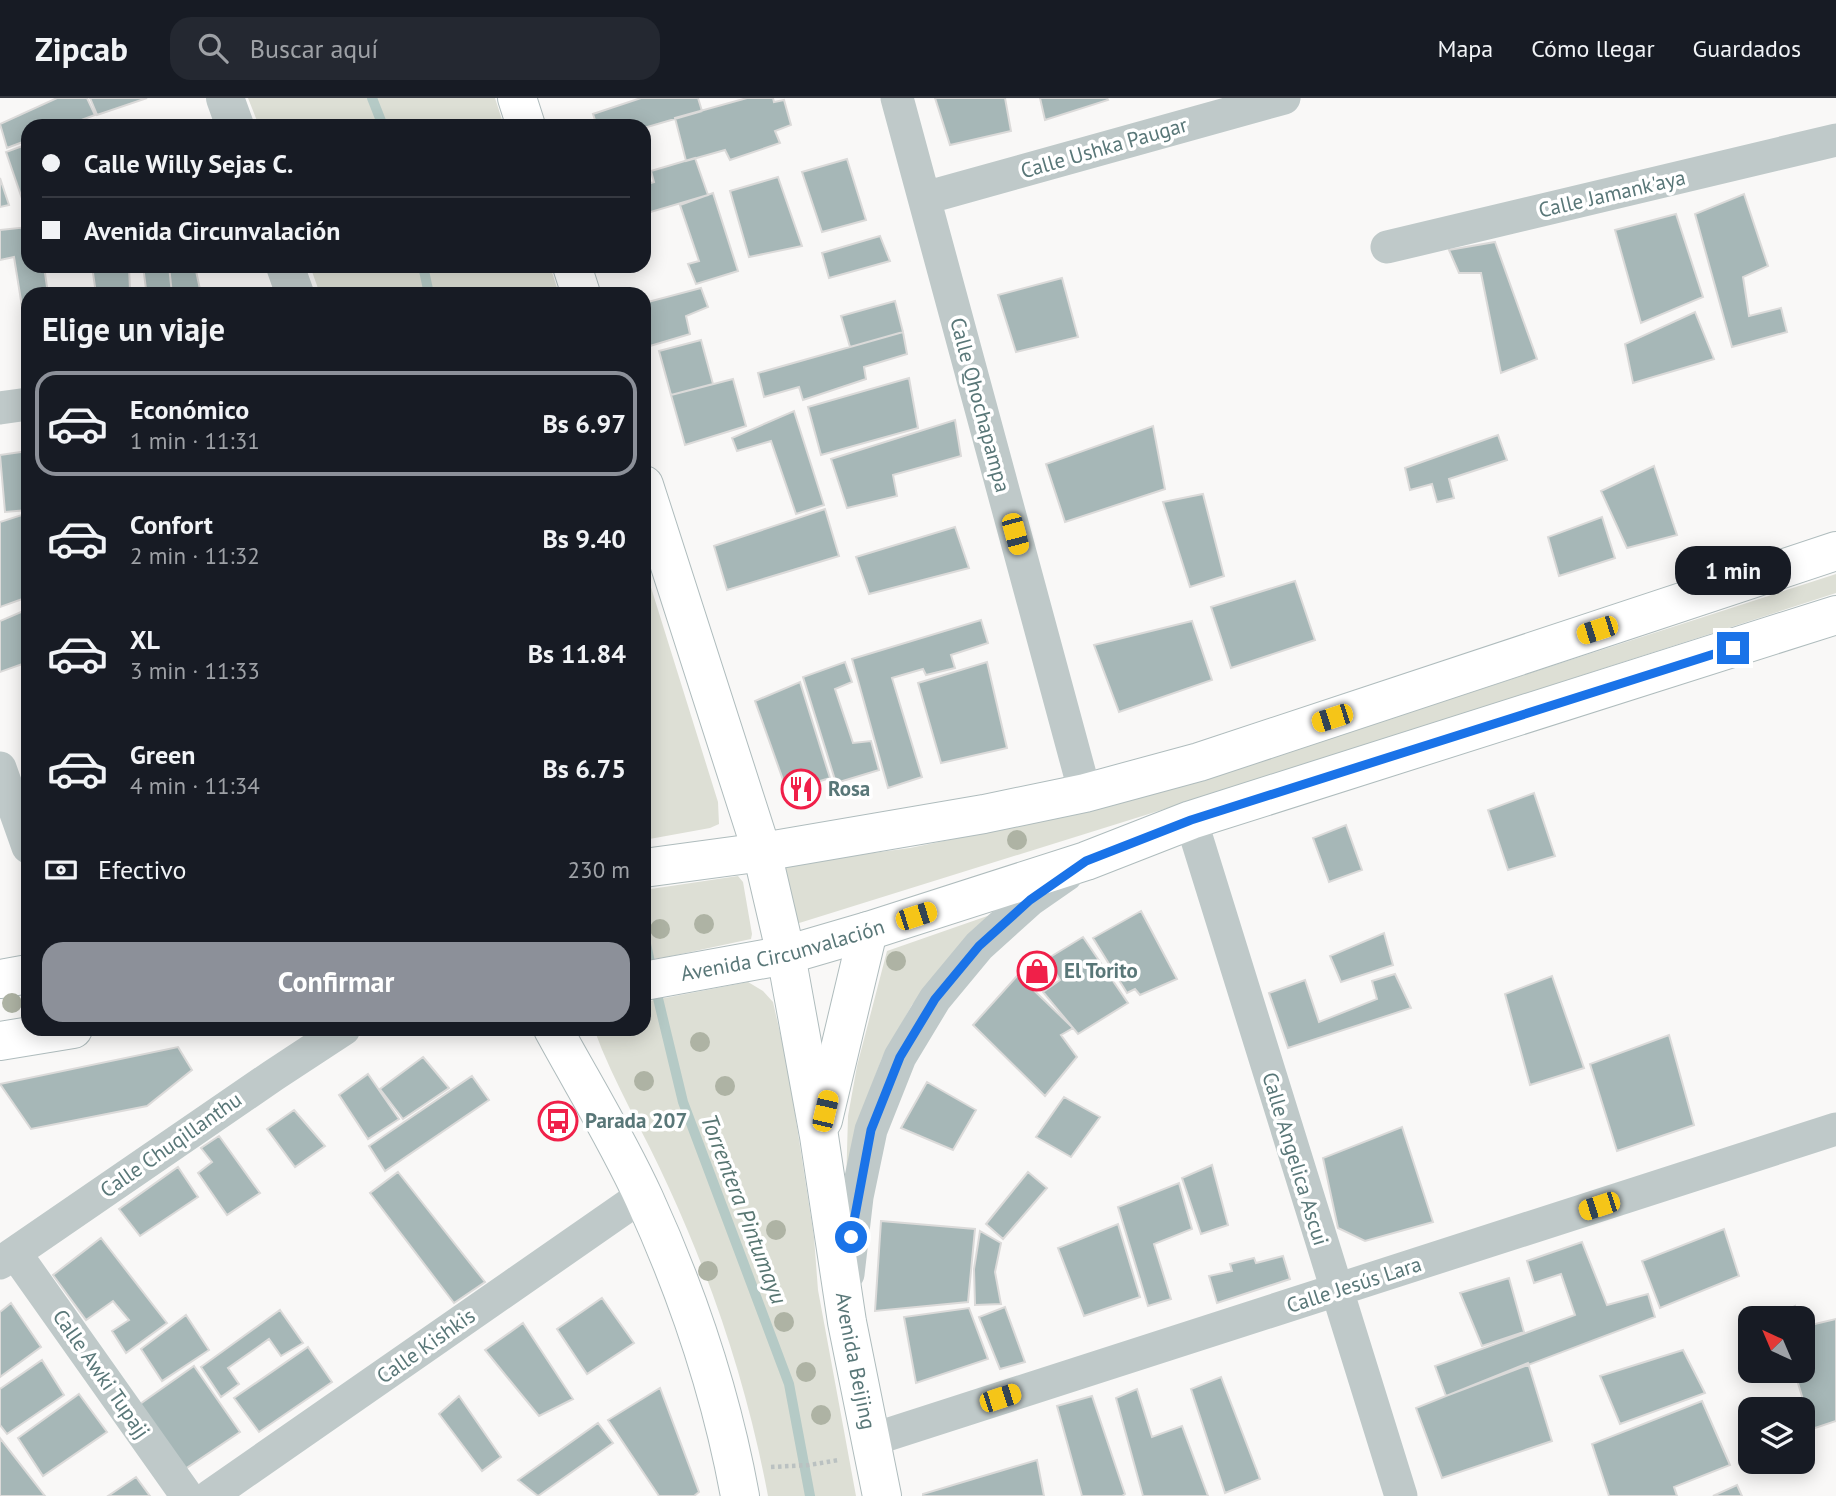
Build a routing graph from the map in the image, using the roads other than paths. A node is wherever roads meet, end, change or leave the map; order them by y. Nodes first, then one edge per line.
1 (225, 98) edge
2 (517, 98) edge
3 (897, 98) edge
4 (1284, 98) edge
5 (232, 119) edge
6 (524, 119) edge
7 (1836, 140) edge
8 (925, 198) junction
9 (1387, 247) dead end
10 (21, 405) edge
11 (0, 408) edge
12 (651, 507) edge
13 (1836, 551) edge
14 (1836, 615) edge
15 (0, 768) edge
16 (1084, 793) junction
17 (1191, 820) junction
18 (21, 827) edge
19 (762, 852) junction
20 (1086, 861) junction
21 (651, 867) edge
22 (868, 931) junction
23 (786, 955) junction
24 (21, 975) edge
25 (659, 978) edge
26 (0, 979) edge
27 (30, 1036) edge
28 (333, 1036) edge
29 (558, 1036) edge
30 (0, 1041) edge
31 (1836, 1129) edge
32 (819, 1136) junction
33 (643, 1195) junction
34 (8, 1258) edge
35 (1335, 1291) junction
36 (847, 1322) junction
37 (871, 1440) junction
38 (187, 1496) edge
39 (210, 1496) edge
40 (740, 1496) edge
41 (881, 1496) edge
42 (1401, 1496) edge

1 - 5 street
2 - 6 main road
3 - 8 street, Calle Qhochapampa
4 - 8 street, Calle Ushka Paugar
7 - 9 street, Calle Jamank'aya
8 - 16 street, Calle Qhochapampa
10 - 11 street
12 - 19 main road, Avenida Beijing
13 - 16 main road
14 - 17 main road, Avenida Circunvalación
15 - 18 street
16 - 19 main road
17 - 20 main road, Avenida Circunvalación
17 - 35 street, Calle Angelica Ascui
19 - 21 main road
19 - 23 main road, Avenida Beijing
20 - 22 main road, Avenida Circunvalación
20 - 36 street
22 - 23 main road, Avenida Circunvalación
22 - 32 main road
23 - 25 main road, Avenida Circunvalación
23 - 32 main road, Avenida Beijing
24 - 26 main road
27 - 30 main road
28 - 34 street, Calle Chuqillanthu
29 - 33 main road
31 - 35 street, Calle Jesús Lara
32 - 36 main road, Avenida Beijing
33 - 39 street, Calle Kishkis
33 - 40 main road
34 - 38 street, Calle Awki Tupajj
35 - 37 street, Calle Jesús Lara
35 - 42 street, Calle Angelica Ascui
36 - 37 main road, Avenida Beijing
37 - 41 main road, Avenida Beijing

